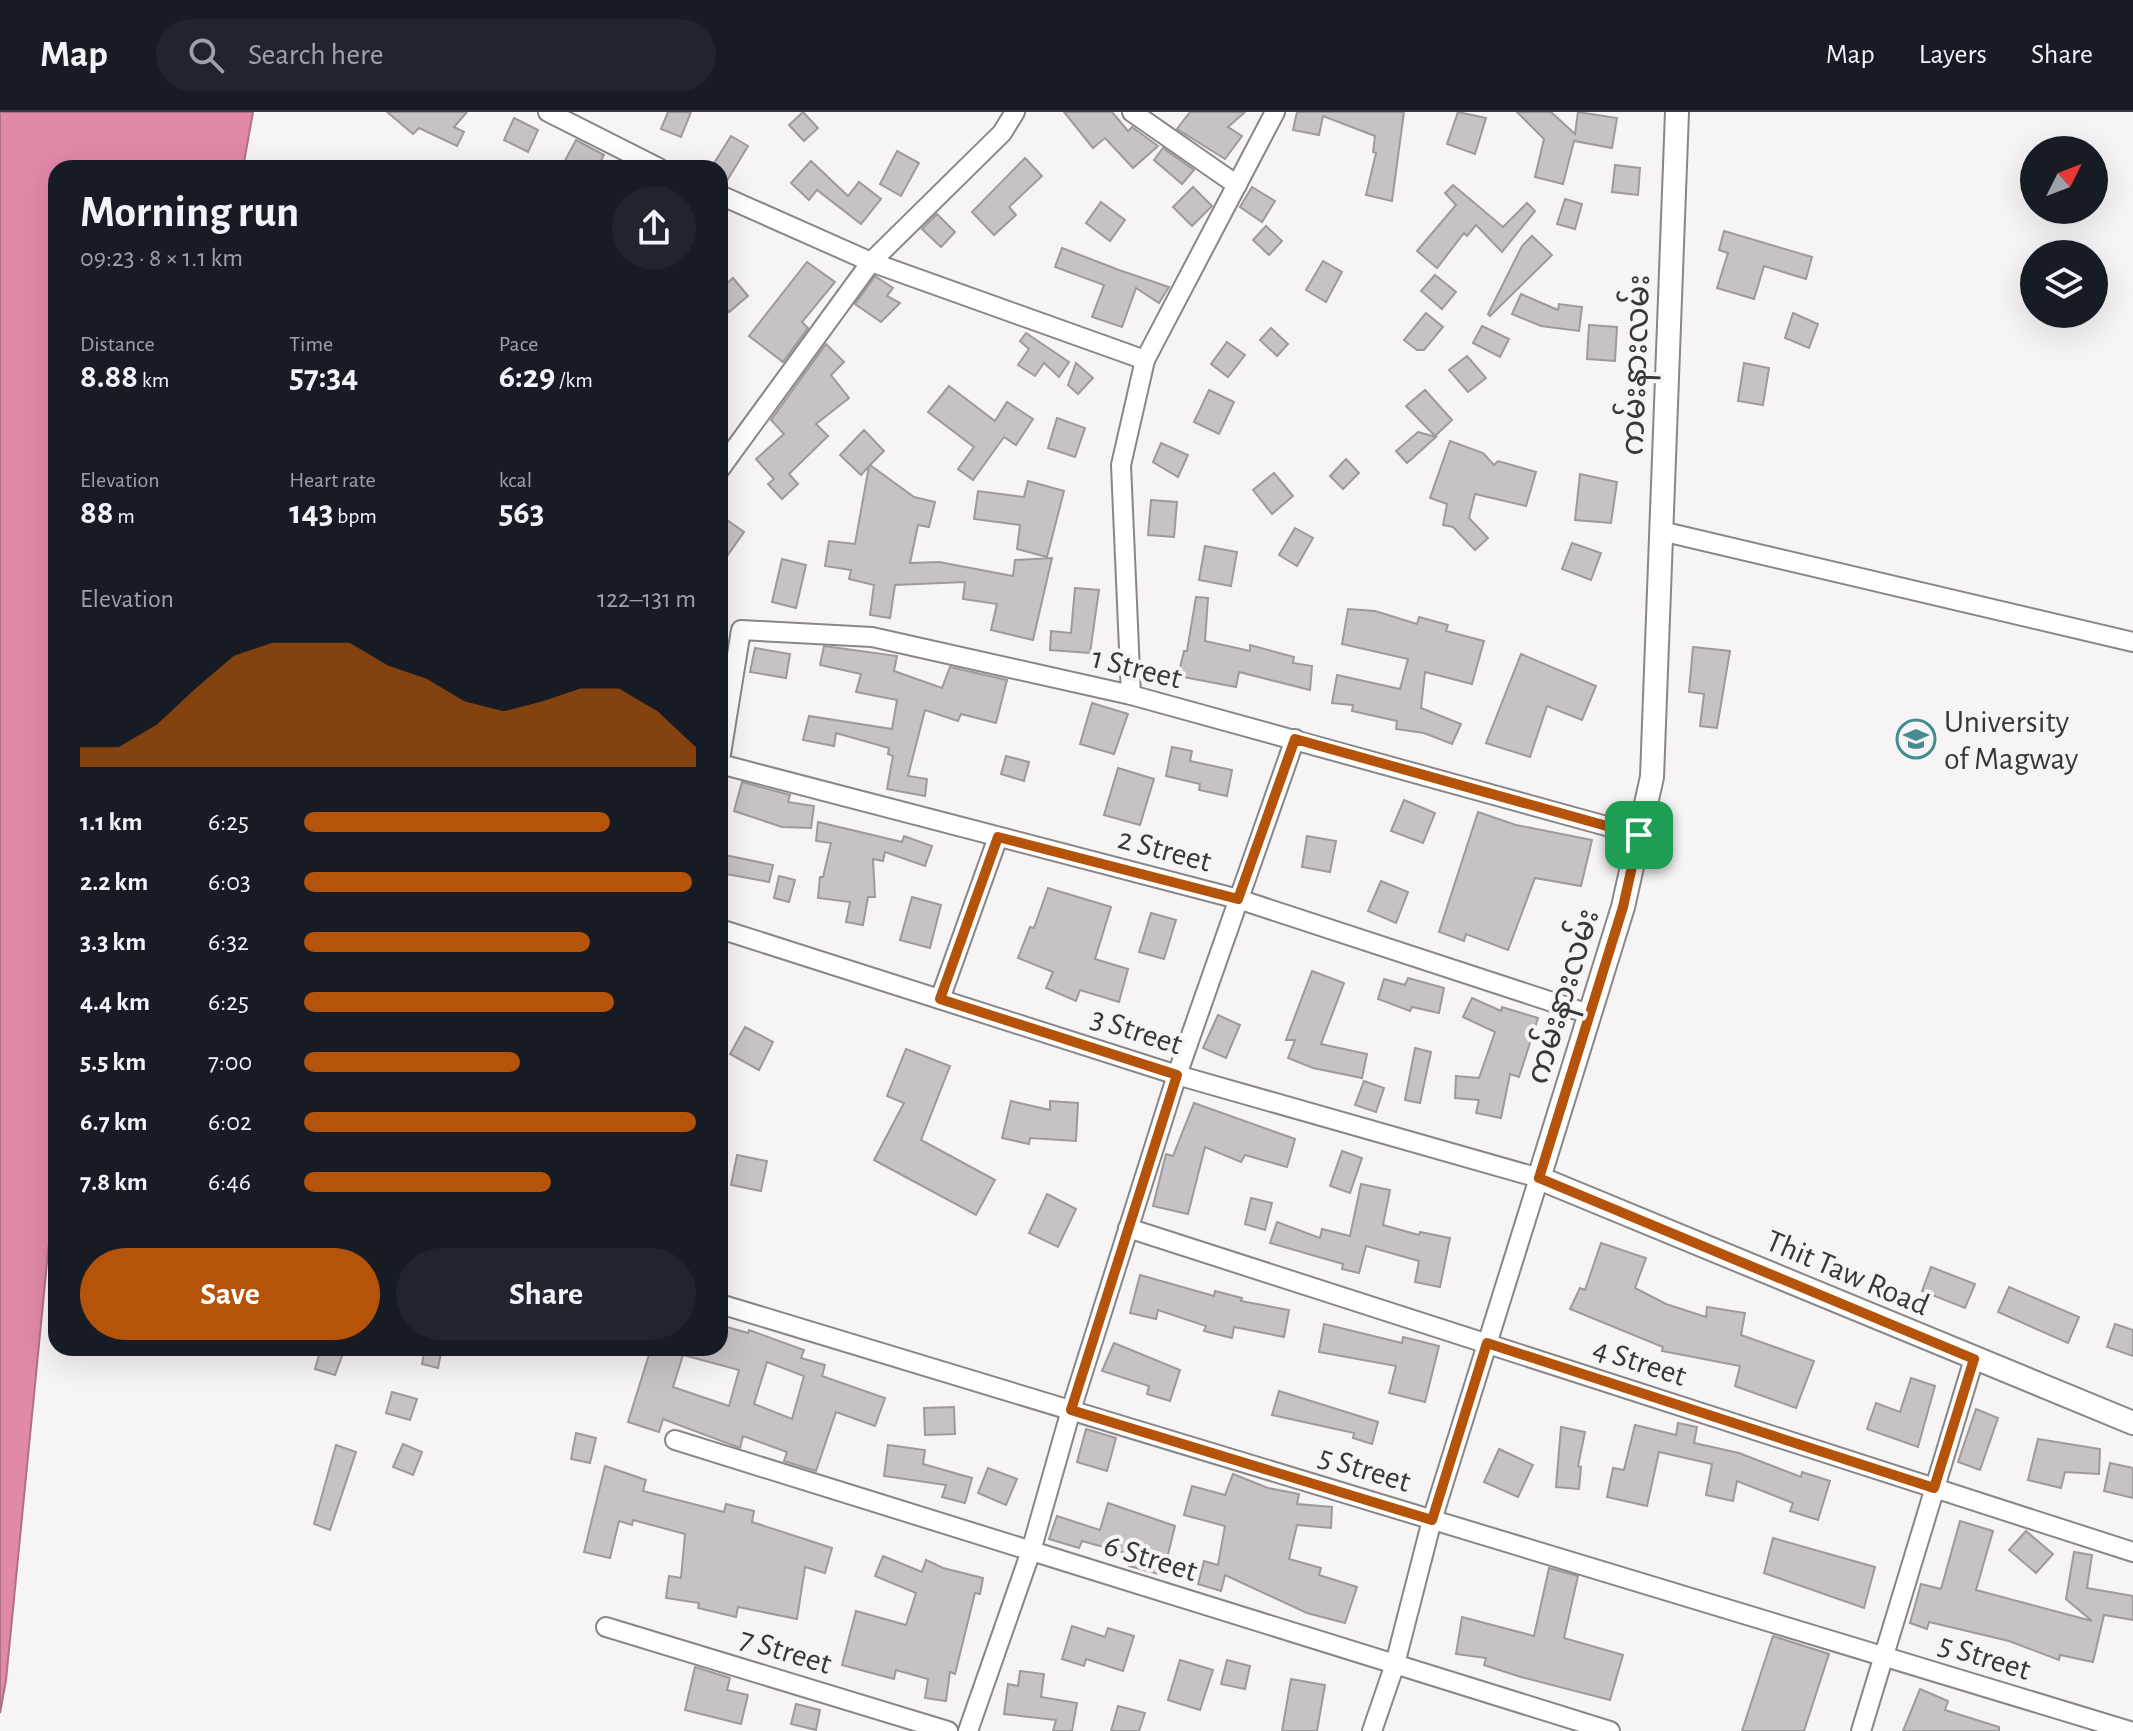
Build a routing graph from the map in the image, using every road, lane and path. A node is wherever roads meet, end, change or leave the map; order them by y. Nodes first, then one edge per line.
1 (548, 112) edge
2 (1015, 112) edge
3 (1132, 112) edge
4 (1275, 112) edge
5 (1677, 112) edge
6 (643, 160) edge
7 (1237, 185) junction
8 (728, 199) edge
9 (871, 262) junction
10 (1145, 360) junction
11 (728, 458) edge
12 (1661, 531) junction
13 (2133, 642) edge
14 (1131, 695) junction
15 (728, 712) edge
16 (1295, 739) junction
17 (728, 764) edge
18 (1639, 835) junction
19 (998, 837) junction
20 (1238, 899) junction
21 (728, 932) edge
22 (940, 999) junction
23 (1589, 1014) junction
24 (1177, 1075) junction
25 (1539, 1178) junction
26 (1128, 1228) junction
27 (728, 1306) edge
28 (1487, 1343) junction
29 (1974, 1359) junction
30 (1071, 1410) junction
31 (2133, 1423) edge
32 (675, 1440) dead end
33 (1934, 1488) junction
34 (1432, 1520) junction
35 (1031, 1551) junction
36 (2133, 1552) edge
37 (606, 1627) dead end
38 (1882, 1656) junction
39 (1395, 1664) junction
40 (948, 1731) edge
41 (968, 1731) edge
42 (1372, 1731) edge
43 (1610, 1731) edge
44 (1861, 1731) edge
45 (2130, 1731) edge

1 - 6 street
2 - 9 street
3 - 7 street
4 - 7 street
5 - 12 street, ကမ်းနားလမ်း
7 - 10 street
8 - 9 street
9 - 10 street
9 - 11 street
10 - 14 street
12 - 13 street
12 - 18 street, ကမ်းနားလမ်း
14 - 15 street, 1 Street
14 - 16 street, 1 Street
16 - 18 street, 1 Street
16 - 20 street
17 - 19 street, 2 Street
18 - 23 street, ကမ်းနားလမ်း
19 - 20 street, 2 Street
19 - 22 street
20 - 23 street, 2 Street
20 - 24 street
21 - 22 street, 3 Street
22 - 24 street, 3 Street
23 - 25 street, ကမ်းနားလမ်း
24 - 25 street, 3 Street
24 - 26 street
25 - 28 street, ကမ်းနားလမ်း
25 - 29 street, Thit Taw Road
26 - 28 street, 4 Street
26 - 30 street
27 - 30 street, 5 Street
28 - 33 street, 4 Street
28 - 34 street, ကမ်းနားလမ်း
29 - 31 street, Thit Taw Road
29 - 33 street
30 - 34 street, 5 Street
30 - 35 street
32 - 35 street, 6 Street
33 - 36 street, 4 Street
33 - 38 street
34 - 38 street, 5 Street
34 - 39 street, ကမ်းနားလမ်း
35 - 39 street, 6 Street
35 - 41 street
37 - 40 street, 7 Street
38 - 44 street
38 - 45 street, 5 Street
39 - 42 street, ကမ်းနားလမ်း
39 - 43 street, 6 Street

